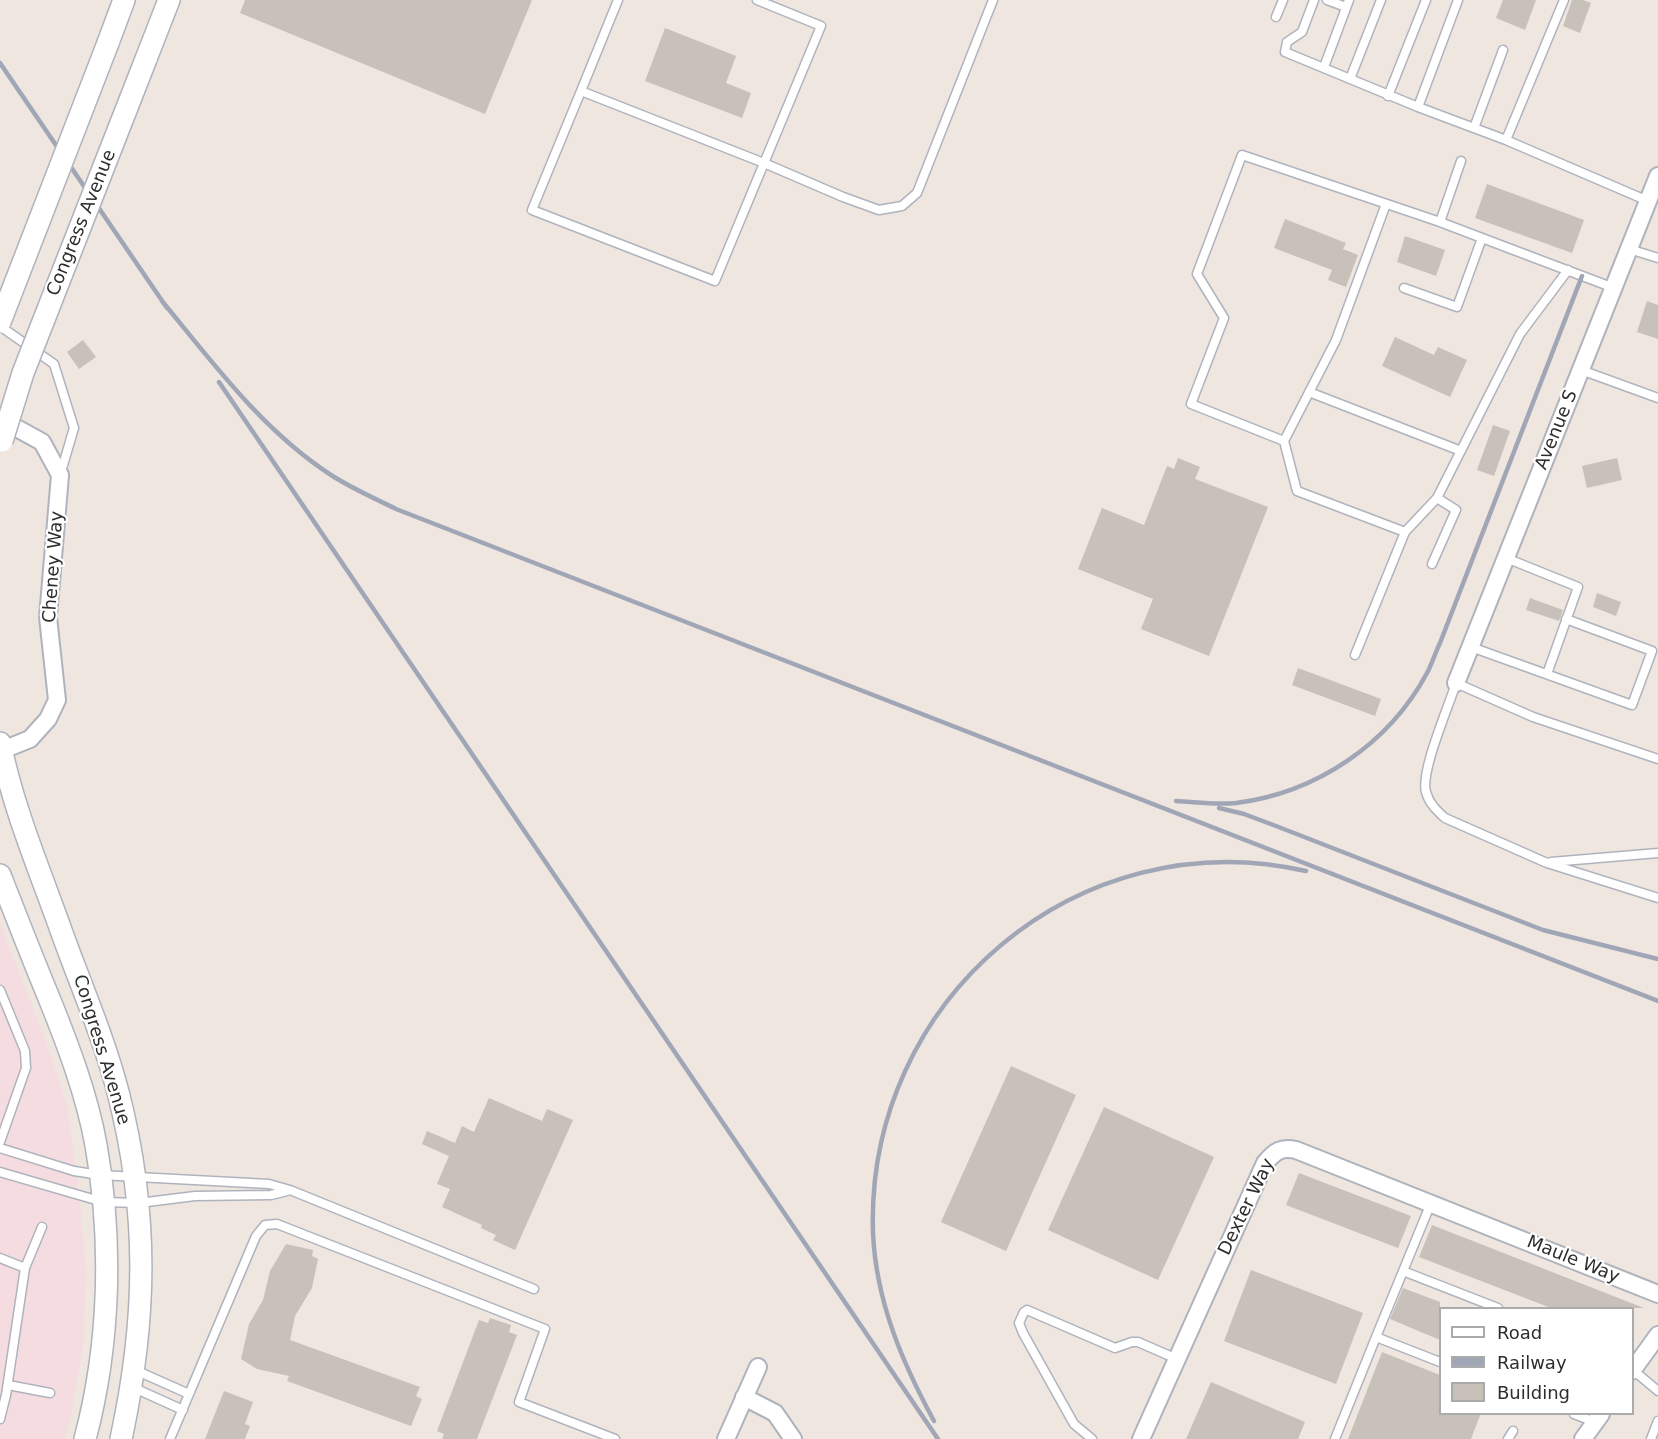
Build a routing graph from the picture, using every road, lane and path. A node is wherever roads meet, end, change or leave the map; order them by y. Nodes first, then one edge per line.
1 (124, 0) edge
2 (169, 0) edge
3 (618, 0) edge
4 (757, 0) edge
5 (993, 0) edge
6 (1283, 0) edge
7 (1314, 0) edge
8 (1327, 0) edge
9 (1381, 0) edge
10 (1426, 0) edge
11 (1458, 0) edge
12 (1564, 0) edge
13 (1348, 4) edge
14 (1276, 17) dead end
15 (1503, 50) dead end
16 (1324, 67) junction
17 (1350, 79) junction
18 (581, 92) junction
19 (1388, 96) junction
20 (1418, 107) junction
21 (1474, 128) junction
22 (1506, 140) junction
23 (1461, 161) dead end
24 (764, 163) junction
25 (1658, 176) edge
26 (1648, 201) junction
27 (1386, 204) junction
28 (1440, 222) junction
29 (1482, 238) junction
30 (1629, 249) junction
31 (1658, 258) edge
32 (1568, 270) junction
33 (1404, 288) dead end
34 (1614, 288) junction
35 (0, 324) edge
36 (1581, 370) junction
37 (1309, 392) junction
38 (1658, 398) edge
39 (0, 419) edge
40 (1284, 441) junction
41 (1, 445) edge
42 (1461, 451) junction
43 (60, 475) junction
44 (1437, 498) junction
45 (1405, 532) junction
46 (1506, 558) junction
47 (1432, 564) dead end
48 (1566, 619) junction
49 (1471, 647) junction
50 (1355, 655) dead end
51 (1547, 674) junction
52 (1456, 683) junction
53 (0, 748) edge
54 (1658, 759) edge
55 (1658, 853) edge
56 (1547, 863) junction
57 (0, 875) edge
58 (1658, 898) edge
59 (0, 990) edge
60 (0, 1142) edge
61 (0, 1148) edge
62 (0, 1172) edge
63 (100, 1175) junction
64 (134, 1176) junction
65 (290, 1190) junction
66 (103, 1202) junction
67 (139, 1203) junction
68 (1431, 1203) junction
69 (1488, 1226) joint
70 (42, 1227) dead end
71 (0, 1258) edge
72 (25, 1268) junction
73 (1403, 1271) junction
74 (534, 1289) dead end
75 (1658, 1294) edge
76 (1495, 1307) edge
77 (1658, 1335) edge
78 (1376, 1337) junction
79 (1177, 1359) junction
80 (1439, 1362) edge
81 (758, 1367) dead end
82 (1634, 1367) edge
83 (133, 1378) junction
84 (8, 1385) junction
85 (1658, 1391) edge
86 (50, 1393) dead end
87 (189, 1394) junction
88 (744, 1397) junction
89 (183, 1410) junction
90 (1598, 1418) edge
91 (0, 1419) edge
92 (1658, 1421) edge
93 (85, 1439) edge
94 (121, 1439) edge
95 (170, 1439) edge
96 (615, 1439) edge
97 (726, 1439) edge
98 (793, 1439) edge
99 (1092, 1439) edge
100 (1141, 1439) edge
101 (1335, 1439) edge
102 (1583, 1439) edge
103 (1651, 1439) edge

1 - 35 street, bridge
2 - 41 street, Congress Avenue, bridge
3 - 18 lane
4 - 24 lane
5 - 24 lane
6 - 14 lane
7 - 16 lane
8 - 13 lane
9 - 17 lane
10 - 19 lane
11 - 20 lane
12 - 22 lane
13 - 16 lane
15 - 21 lane
16 - 17 lane
17 - 19 lane
18 - 24 lane
18 - 24 lane
19 - 20 lane
20 - 21 lane
21 - 22 lane
22 - 26 lane
23 - 28 lane
25 - 26 street, Avenue S
26 - 30 street, Avenue S
27 - 28 lane
27 - 37 lane
27 - 40 lane
28 - 29 lane
29 - 32 lane
29 - 33 lane
30 - 31 lane
30 - 34 street, Avenue S
32 - 34 lane
32 - 42 lane
34 - 36 street, Avenue S
35 - 43 lane
36 - 38 lane
36 - 46 street, Avenue S
37 - 40 lane
37 - 42 lane
39 - 43 street
40 - 45 lane
42 - 44 lane
43 - 53 street, Cheney Way
44 - 45 lane
44 - 47 lane
45 - 50 lane
46 - 48 lane
46 - 49 street, Avenue S
48 - 51 lane
48 - 51 lane
49 - 51 lane
49 - 52 street, Avenue S
52 - 54 lane
52 - 56 lane
53 - 64 street, Congress Avenue
55 - 56 lane
56 - 58 lane
57 - 63 street, Congress Avenue
59 - 60 lane
61 - 63 lane
62 - 66 lane
63 - 64 lane
63 - 66 street, Congress Avenue
64 - 65 lane
64 - 67 street, Congress Avenue
65 - 67 lane
65 - 74 lane
66 - 67 lane
66 - 93 street, Congress Avenue
67 - 83 street, Congress Avenue
68 - 69 street, Dexter Way
68 - 73 lane
68 - 79 street, Dexter Way
69 - 75 street, Maule Way
70 - 72 lane
71 - 72 lane
72 - 84 lane
73 - 76 lane
73 - 78 lane
77 - 82 street
78 - 80 lane
78 - 101 lane
79 - 99 lane
79 - 100 street, Dexter Way
81 - 88 street
82 - 85 lane
83 - 87 lane
83 - 89 lane
83 - 94 street, Congress Avenue
84 - 86 lane
84 - 91 lane
87 - 89 lane
87 - 96 lane
88 - 97 street
88 - 98 street
89 - 95 lane
90 - 102 street
92 - 103 lane

